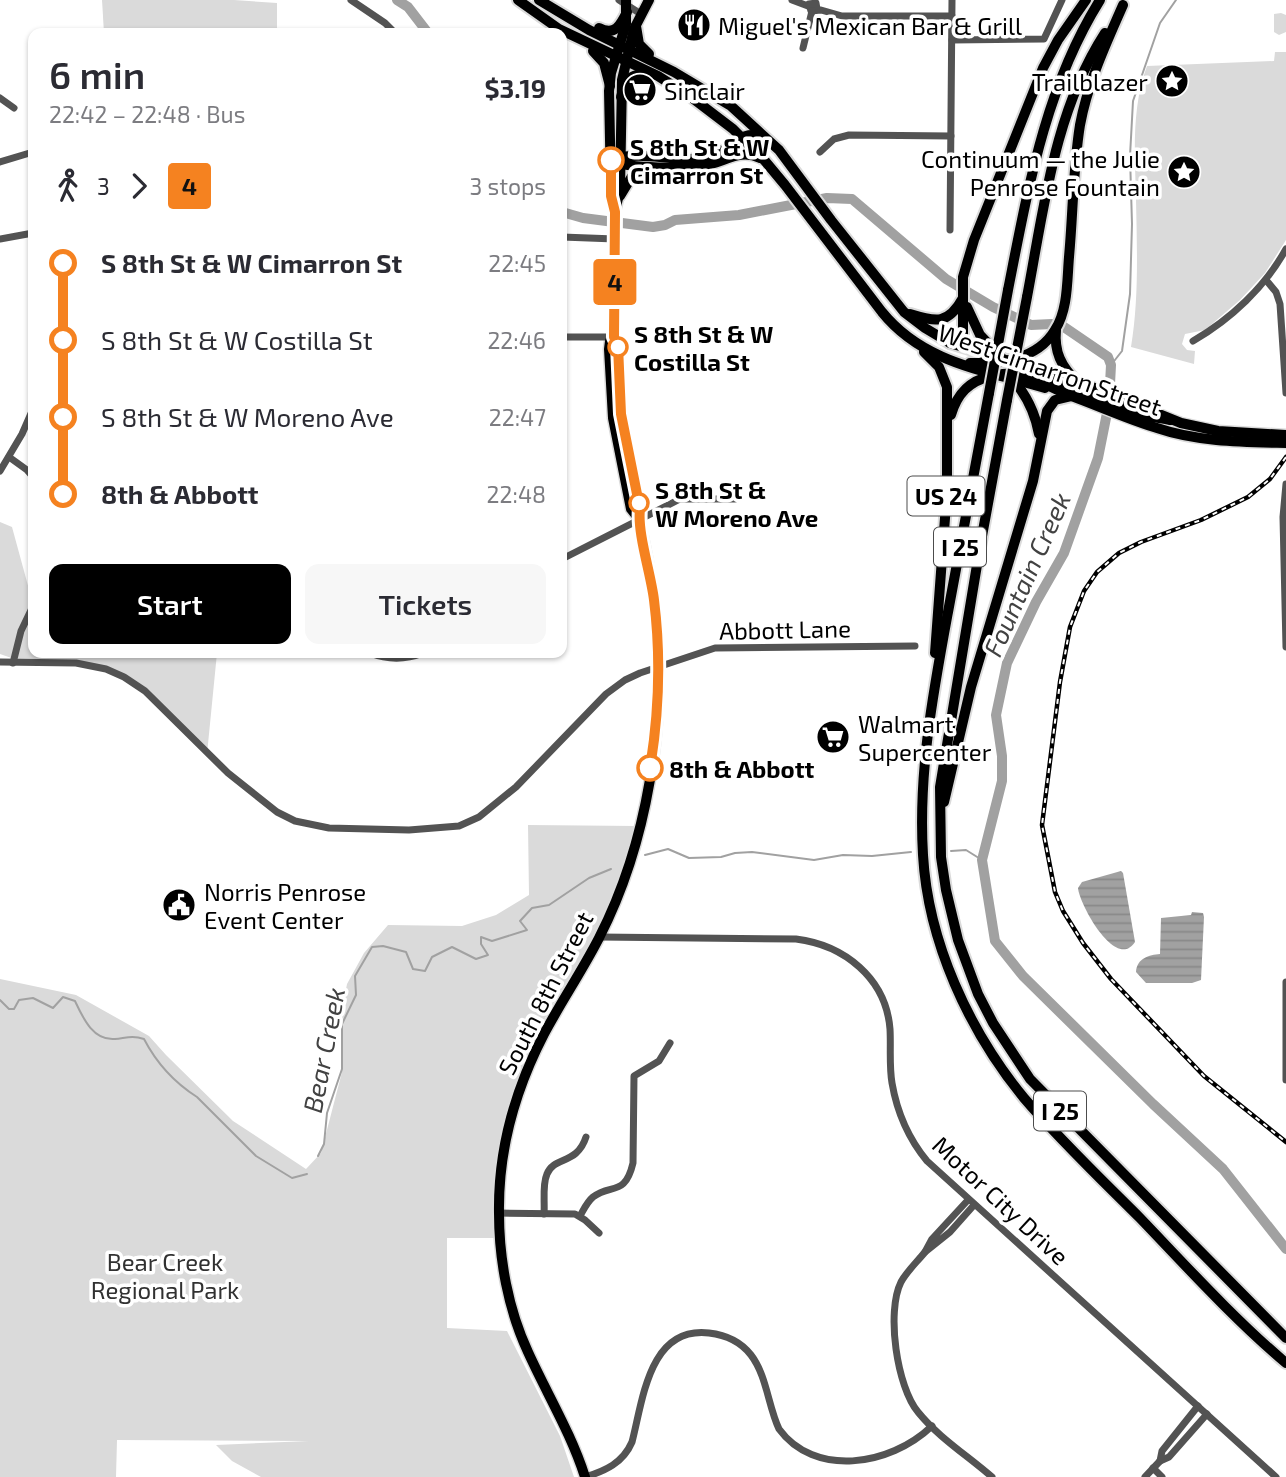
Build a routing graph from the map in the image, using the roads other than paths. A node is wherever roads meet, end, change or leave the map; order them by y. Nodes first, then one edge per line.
1 (351, 0) edge
2 (518, 0) edge
3 (649, 0) edge
4 (792, 0) edge
5 (952, 0) edge
6 (1062, 0) edge
7 (1086, 0) edge
8 (1100, 0) edge
9 (1125, 3) edge
10 (625, 4) edge
11 (540, 5) edge
12 (814, 6) edge
13 (641, 14) junction
14 (952, 16) junction
15 (636, 26) junction
16 (390, 28) edge
17 (558, 28) edge
18 (567, 32) edge
19 (567, 37) edge
20 (952, 40) junction
21 (803, 48) dead end
22 (622, 52) junction
23 (674, 72) junction
24 (658, 76) junction
25 (610, 86) junction
26 (621, 97) junction
27 (0, 98) edge
28 (14, 108) dead end
29 (741, 136) junction
30 (951, 136) junction
31 (771, 142) junction
32 (820, 152) dead end
33 (28, 154) edge
34 (617, 160) junction
35 (765, 160) junction
36 (0, 162) edge
37 (663, 166) junction
38 (618, 200) junction
39 (615, 212) junction
40 (950, 230) dead end
41 (28, 234) edge
42 (615, 235) junction
43 (567, 237) edge
44 (0, 239) edge
45 (1286, 249) edge
46 (1266, 281) junction
47 (964, 305) junction
48 (904, 312) junction
49 (567, 337) edge
50 (614, 337) junction
51 (1193, 341) dead end
52 (914, 343) junction
53 (950, 343) junction
54 (1051, 343) junction
55 (1004, 367) junction
56 (1072, 389) junction
57 (1286, 393) edge
58 (28, 419) edge
59 (1170, 420) joint
60 (948, 431) junction
61 (1286, 435) edge
62 (1040, 437) junction
63 (1286, 443) edge
64 (9, 457) junction
65 (0, 471) edge
66 (28, 471) edge
67 (1286, 484) edge
68 (735, 499) dead end
69 (639, 519) junction
70 (567, 556) edge
71 (28, 616) edge
72 (915, 646) dead end
73 (1286, 647) edge
74 (0, 662) edge
75 (13, 663) junction
76 (659, 668) junction
77 (932, 701) junction
78 (939, 821) junction
79 (600, 937) junction
80 (1286, 982) edge
81 (670, 1043) dead end
82 (1286, 1079) edge
83 (586, 1137) dead end
84 (971, 1203) junction
85 (498, 1213) junction
86 (544, 1214) junction
87 (580, 1216) junction
88 (599, 1233) dead end
89 (1286, 1338) edge
90 (1286, 1363) edge
91 (1198, 1406) junction
92 (1207, 1414) junction
93 (932, 1426) junction
94 (1160, 1461) junction
95 (1153, 1468) junction
96 (836, 1469) dead end
97 (847, 1470) dead end
98 (585, 1477) edge
99 (992, 1477) edge
100 (1145, 1477) edge
101 (1162, 1477) edge
102 (1276, 1477) edge

1 - 16 street
2 - 11 highway, West Cimarron Street / US 24
3 - 13 main road, South 8th Street
4 - 12 street
5 - 14 street
6 - 20 street
7 - 47 highway
8 - 77 highway, I 25, bridge
9 - 54 highway
9 - 78 highway, I 25, bridge
10 - 11 highway
10 - 13 street
10 - 22 main road
11 - 17 highway, West Cimarron Street / US 24
11 - 22 highway, West Cimarron Street / US 24
12 - 14 street
12 - 21 street
13 - 15 main road, South 8th Street
14 - 20 street
15 - 22 main road, South 8th Street
15 - 23 highway
18 - 22 highway, West Cimarron Street / US 24
19 - 25 highway
20 - 30 street
22 - 23 highway, West Cimarron Street / US 24
22 - 24 highway, West Cimarron Street / US 24
22 - 25 main road, South 8th Street
22 - 26 main road, South 8th Street
23 - 31 highway, West Cimarron Street / US 24
24 - 26 highway
24 - 29 highway, West Cimarron Street / US 24
25 - 34 main road, South 8th Street
26 - 34 main road, South 8th Street
27 - 28 street
29 - 31 main road
29 - 34 main road
29 - 35 highway, West Cimarron Street / US 24
30 - 32 street
30 - 40 street
31 - 48 highway, West Cimarron Street / US 24
33 - 36 street
34 - 37 main road
34 - 38 main road, South 8th Street
34 - 39 main road, South 8th Street
35 - 37 main road
35 - 52 highway, West Cimarron Street / US 24
37 - 38 main road
38 - 39 main road, South 8th Street
39 - 42 main road, South 8th Street
41 - 44 street
42 - 43 street
42 - 50 main road, South 8th Street
45 - 46 street
46 - 51 street
46 - 57 street
47 - 48 highway
47 - 53 highway
47 - 55 highway
48 - 53 highway, West Cimarron Street / US 24
49 - 50 street
50 - 69 main road, South 8th Street
52 - 55 highway, West Cimarron Street
52 - 60 highway, US 24
53 - 55 highway, West Cimarron Street / US 24
54 - 55 highway
54 - 56 highway
55 - 56 main road, West Cimarron Street
55 - 56 main road, West Cimarron Street
55 - 56 highway
55 - 60 highway
55 - 62 highway, US 24
56 - 59 highway
56 - 62 highway
56 - 63 main road, West Cimarron Street
58 - 64 street
59 - 61 main road, West Cimarron Street
60 - 77 highway, US 24
62 - 78 highway, US 24
64 - 65 street
64 - 66 street
67 - 73 street
68 - 69 street
69 - 70 street
69 - 76 main road, South 8th Street
71 - 75 street
72 - 76 street, Abbott Lane
74 - 75 street, Abbott Lane
75 - 76 street, Abbott Lane
76 - 79 main road, South 8th Street
77 - 90 highway, I 25
78 - 89 highway, I 25
79 - 84 street, Motor City Drive
79 - 85 main road, South 8th Street
80 - 82 street
81 - 87 street
83 - 86 street
84 - 91 street, Motor City Drive
84 - 93 street
85 - 86 street
85 - 98 main road, South 8th Street
86 - 87 street
87 - 88 street
91 - 92 street, Motor City Drive
91 - 94 street
92 - 94 street
92 - 102 street, Motor City Drive
93 - 97 street
93 - 99 street
94 - 95 street
95 - 100 street
95 - 101 street
96 - 98 street

